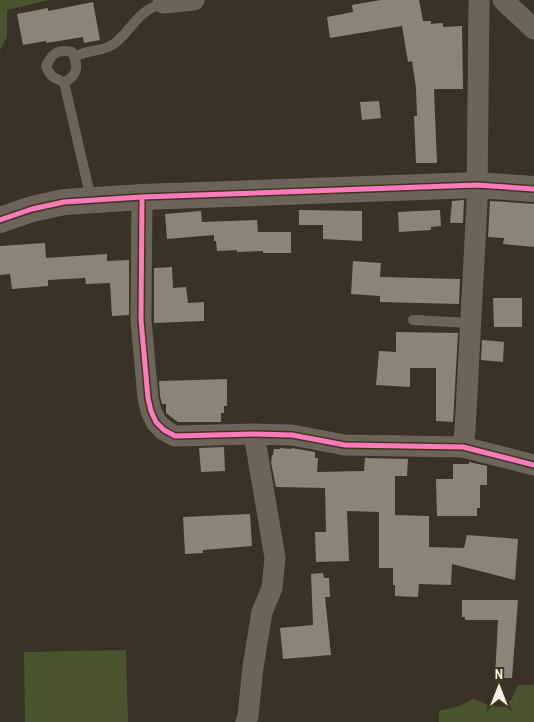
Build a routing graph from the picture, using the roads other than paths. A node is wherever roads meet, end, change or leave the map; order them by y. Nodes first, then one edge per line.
1 (194, 0) edge
2 (479, 0) edge
3 (503, 0) edge
4 (163, 3) joint
5 (534, 29) edge
6 (74, 57) junction
7 (64, 82) junction
8 (477, 185) junction
9 (534, 189) edge
10 (142, 197) junction
11 (91, 200) junction
12 (0, 220) edge
13 (413, 320) dead end
14 (470, 323) junction
15 (254, 434) junction
16 (463, 448) junction
17 (534, 465) edge
18 (246, 722) edge

1 - 4 street
2 - 8 street
3 - 5 street
4 - 6 lane
6 - 7 lane
6 - 7 lane
7 - 11 lane
8 - 9 street
8 - 10 street
8 - 14 street
10 - 11 street
10 - 15 street
11 - 12 street
13 - 14 lane
14 - 16 street
15 - 16 street
15 - 18 street
16 - 17 street

